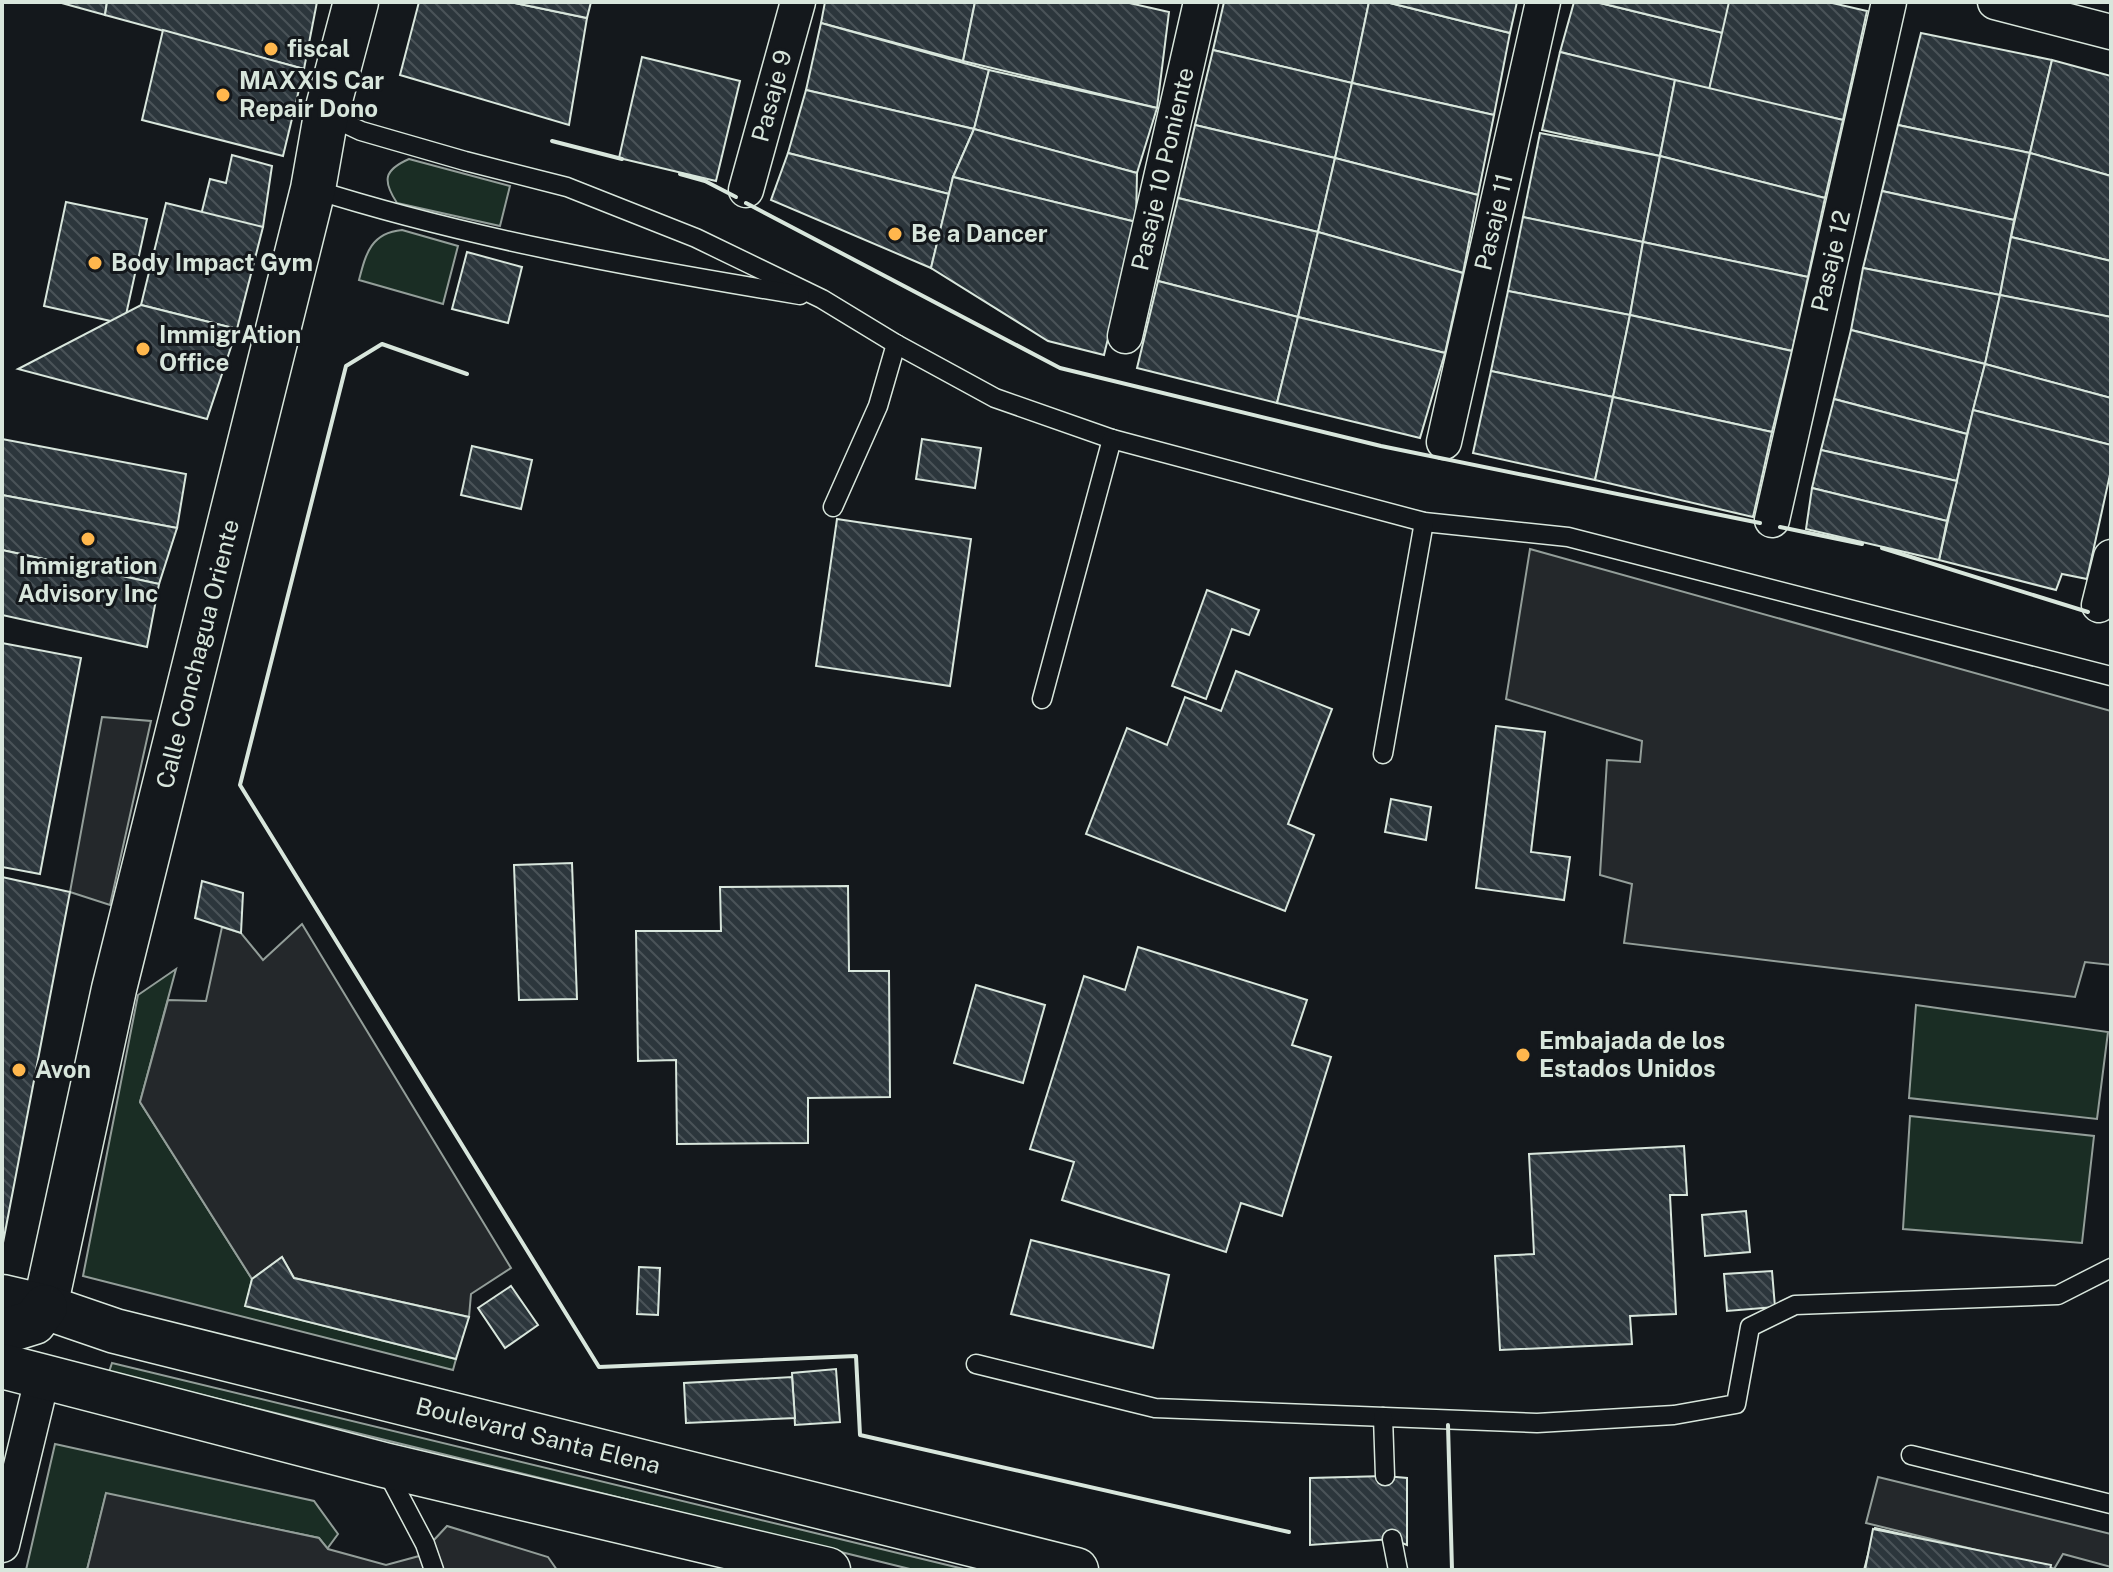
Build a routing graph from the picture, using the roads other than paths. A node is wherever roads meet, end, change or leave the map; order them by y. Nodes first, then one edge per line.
1 (356, 2) edge
2 (798, 2) edge
3 (1201, 2) edge
4 (1543, 2) edge
5 (1889, 2) edge
6 (1995, 2) edge
7 (2111, 32) edge
8 (326, 115) junction
9 (313, 189) junction
10 (746, 190) dead end
11 (822, 299) junction
12 (1125, 336) dead end
13 (896, 344) junction
14 (1112, 439) junction
15 (1444, 442) dead end
16 (833, 507) dead end
17 (1772, 520) dead end
18 (1424, 522) junction
19 (2111, 557) edge
20 (2099, 605) dead end
21 (2111, 676) edge
22 (1042, 699) dead end
23 (1383, 754) dead end
24 (2111, 1268) edge
25 (2, 1297) edge
26 (45, 1307) junction
27 (2, 1332) edge
28 (976, 1364) dead end
29 (22, 1370) edge
30 (305, 1378) junction
31 (1383, 1417) junction
32 (1911, 1455) dead end
33 (384, 1465) junction
34 (1385, 1476) dead end
35 (2111, 1504) edge
36 (2, 1545) edge
37 (434, 1570) edge
38 (828, 1570) edge
39 (1076, 1570) edge
40 (1382, 1570) edge
41 (1398, 1570) edge

1 - 8 main road, Calle Conchagua Oriente
2 - 10 street, Pasaje 9
3 - 12 street, Pasaje 10 Poniente
4 - 15 street, Pasaje 11
5 - 17 street, Pasaje 12
6 - 7 street
8 - 9 main road, Calle Conchagua Oriente
8 - 11 lane
9 - 11 lane
9 - 26 main road, Calle Conchagua Oriente
11 - 13 lane
13 - 14 lane
13 - 16 lane
14 - 18 lane
14 - 22 lane
18 - 21 lane
18 - 23 lane
19 - 20 street
24 - 31 lane
25 - 26 main road, Boulevard Santa Elena
26 - 27 main road
26 - 30 main road, Boulevard Santa Elena
28 - 31 lane
29 - 30 main road
29 - 33 main road
29 - 36 street
30 - 39 main road, Boulevard Santa Elena
31 - 34 lane
32 - 35 lane
33 - 37 lane
33 - 38 main road
40 - 41 lane

